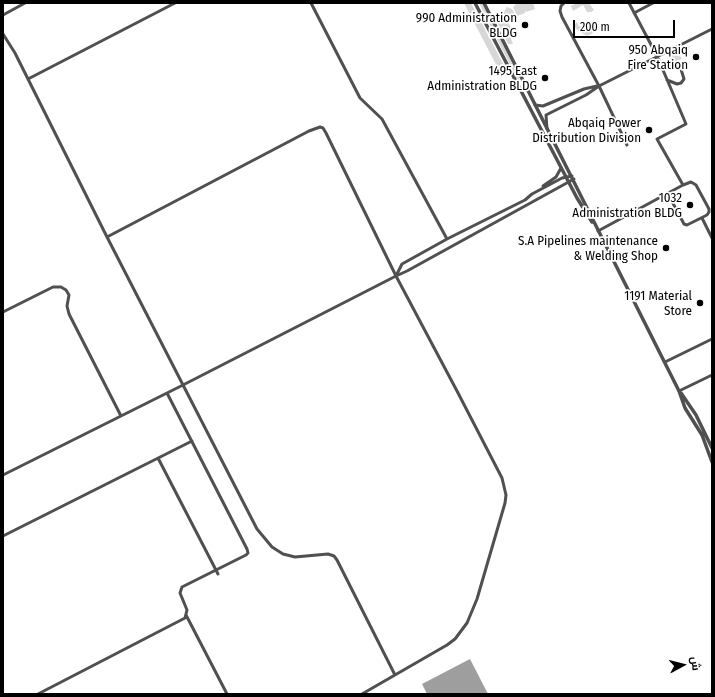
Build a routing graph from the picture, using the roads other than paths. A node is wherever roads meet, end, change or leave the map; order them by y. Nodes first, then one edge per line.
1 (25, 3) edge
2 (175, 3) edge
3 (311, 3) edge
4 (475, 3) edge
5 (484, 3) edge
6 (564, 3) edge
7 (629, 3) edge
8 (654, 3) edge
9 (634, 13) junction
10 (3, 15) edge
11 (712, 29) edge
12 (3, 34) edge
13 (657, 56) junction
14 (662, 69) junction
15 (28, 79) junction
16 (667, 80) junction
17 (599, 86) junction
18 (535, 105) junction
19 (547, 128) junction
20 (627, 145) dead end
21 (561, 168) junction
22 (566, 177) junction
23 (573, 177) junction
24 (568, 182) junction
25 (683, 186) junction
26 (532, 194) junction
27 (668, 194) junction
28 (702, 218) junction
29 (598, 232) junction
30 (107, 237) junction
31 (712, 238) edge
32 (447, 239) junction
33 (396, 276) junction
34 (3, 312) edge
35 (712, 339) edge
36 (665, 362) junction
37 (712, 375) edge
38 (183, 385) junction
39 (680, 391) junction
40 (167, 393) junction
41 (121, 416) junction
42 (192, 441) junction
43 (712, 448) edge
44 (158, 458) junction
45 (712, 462) edge
46 (3, 475) edge
47 (3, 536) edge
48 (216, 570) junction
49 (218, 574) dead end
50 (186, 616) junction
51 (395, 675) junction
52 (38, 694) edge
53 (228, 694) edge
54 (362, 694) edge

1 - 10 street
2 - 15 street
3 - 32 street
4 - 21 street
5 - 18 street
6 - 17 street
7 - 9 street
8 - 9 street
9 - 13 street
11 - 13 street
12 - 15 street
13 - 14 street
13 - 17 street
14 - 16 street
14 - 16 street
15 - 30 street
16 - 25 street
17 - 18 street
17 - 19 street
17 - 20 street
18 - 19 street
19 - 23 street
21 - 22 street
21 - 26 street
22 - 23 street
22 - 24 street
22 - 26 street
23 - 24 street
23 - 29 street
24 - 29 street
24 - 33 street
25 - 27 street
25 - 28 street
26 - 32 street
27 - 28 street
27 - 29 street
28 - 31 street
29 - 36 street
30 - 33 street
30 - 38 street
32 - 33 street
33 - 38 street
33 - 51 street
34 - 41 street
35 - 36 street
36 - 39 street
37 - 39 street
38 - 40 street
38 - 51 street
39 - 43 street
39 - 45 street
40 - 41 street
40 - 42 street
41 - 46 street
42 - 44 street
42 - 48 street
44 - 47 street
44 - 48 street
48 - 49 street
48 - 50 street
50 - 52 street
50 - 53 street
51 - 54 street

